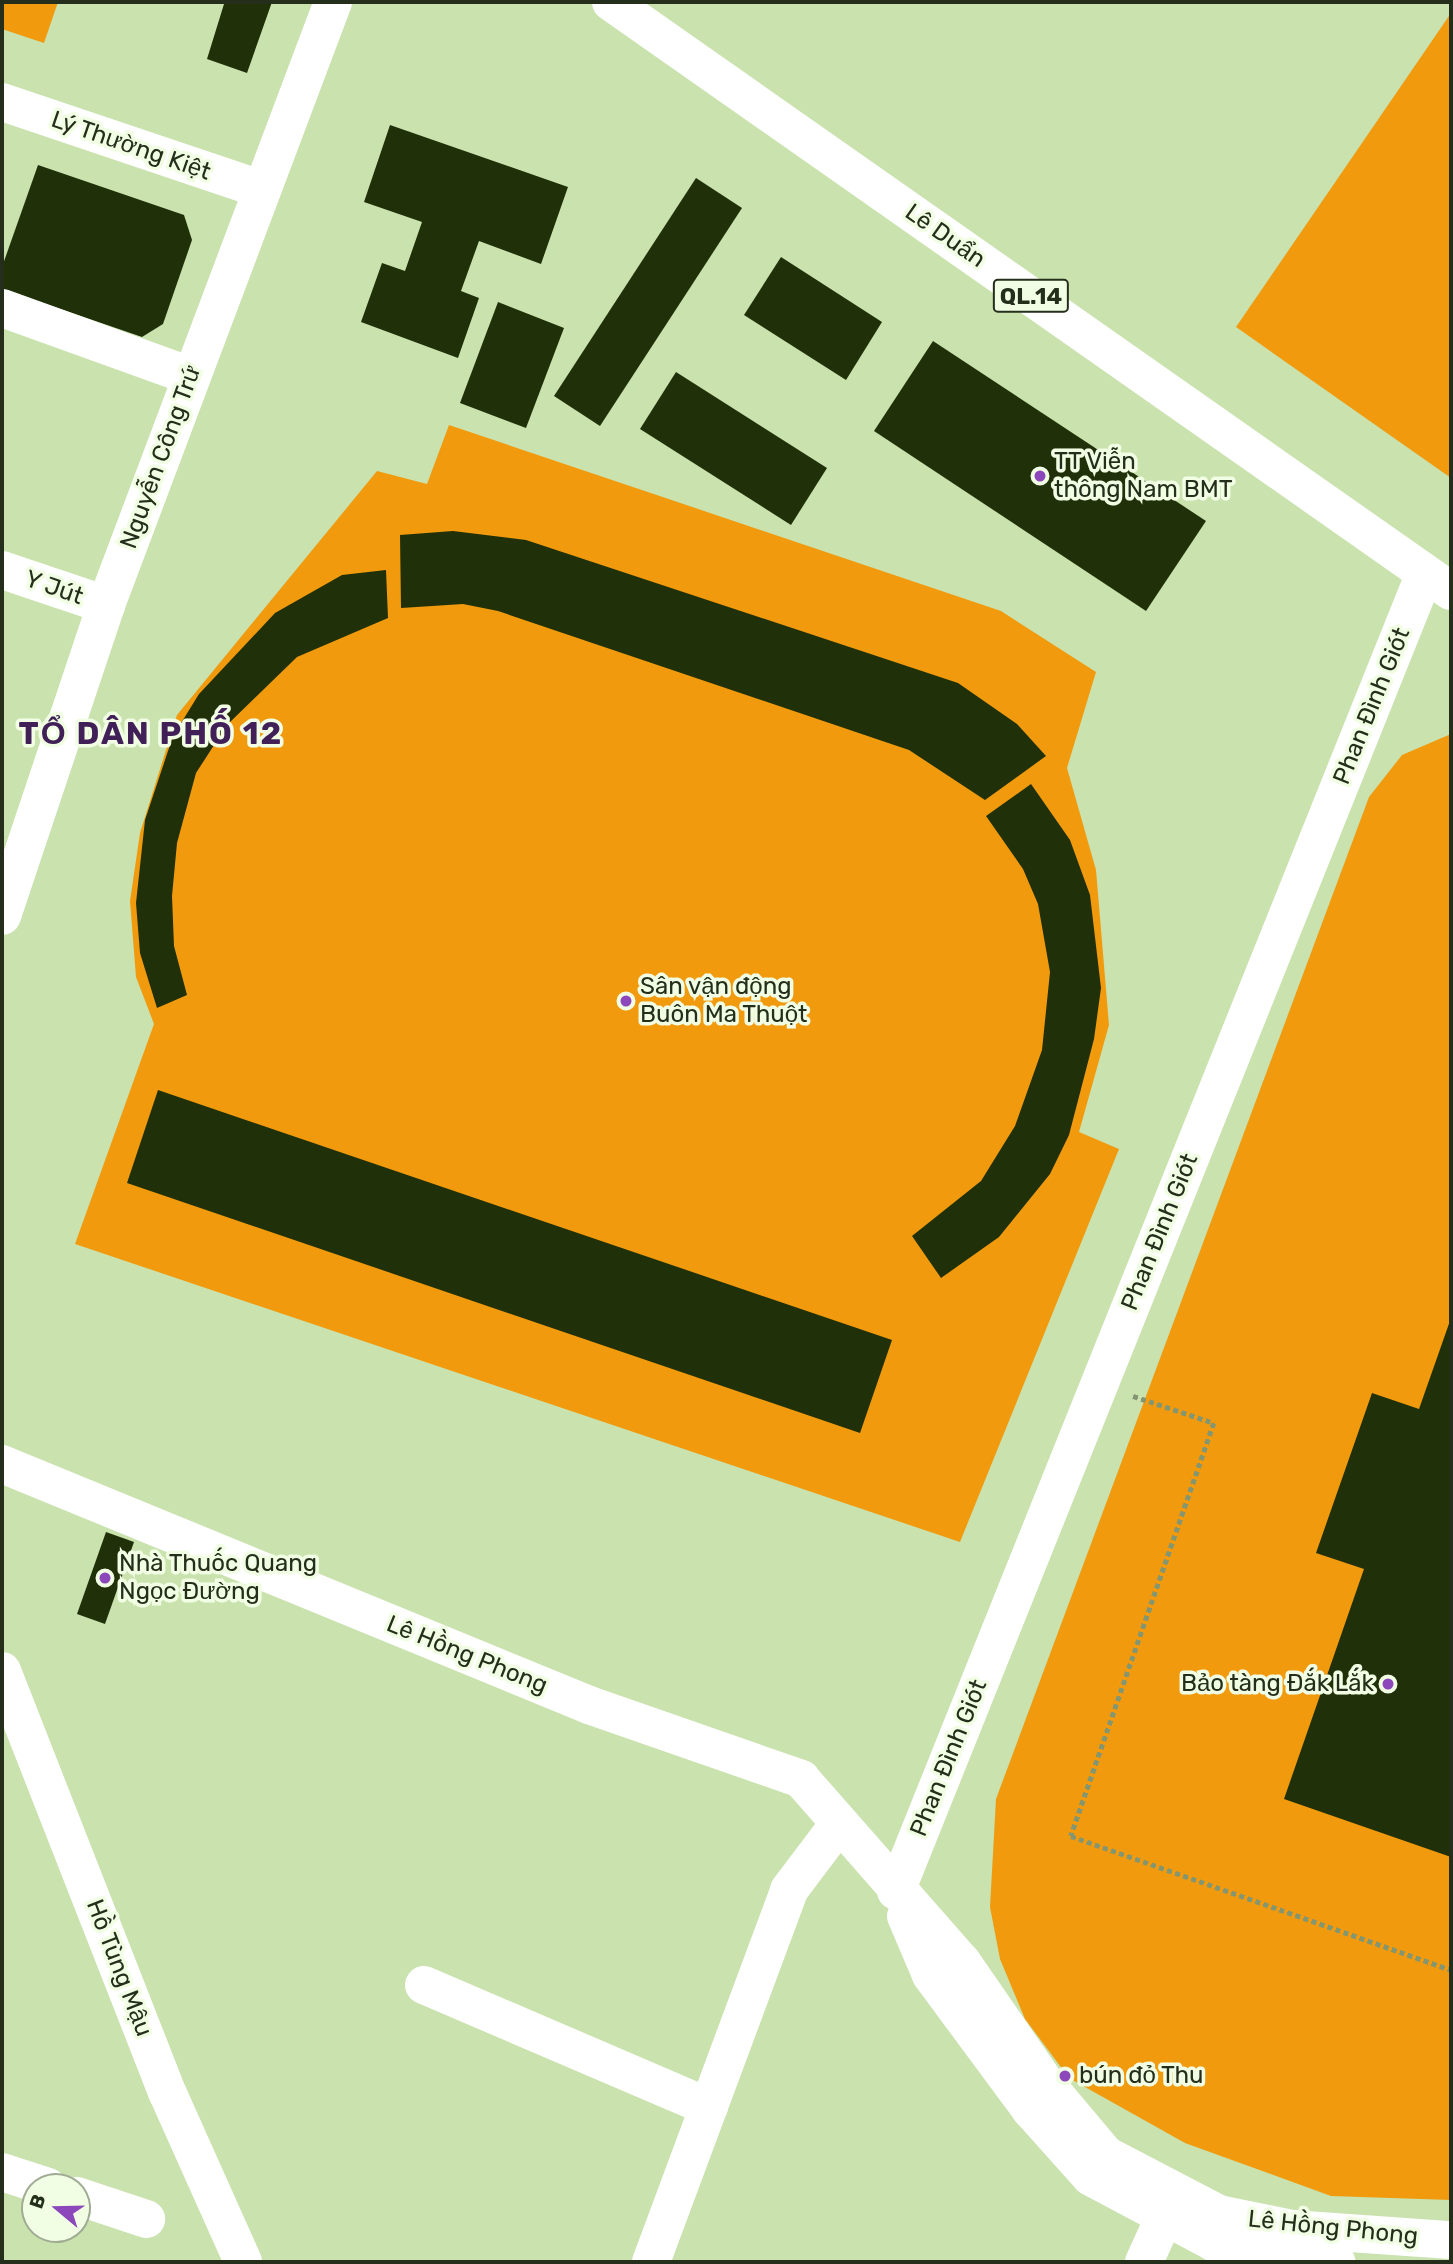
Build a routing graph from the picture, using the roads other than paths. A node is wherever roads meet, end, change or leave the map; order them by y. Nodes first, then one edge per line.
1 (333, 2) edge
2 (611, 2) edge
3 (2, 102) edge
4 (260, 189) junction
5 (2, 308) edge
6 (191, 376) junction
7 (2, 570) edge
8 (1438, 582) edge
9 (106, 606) junction
10 (2, 916) edge
11 (2, 1464) edge
12 (2, 1671) edge
13 (839, 1824) junction
14 (896, 1891) junction
15 (424, 1985) dead end
16 (709, 2107) junction
17 (2, 2172) edge
18 (21, 2178) edge
19 (91, 2201) edge
20 (1164, 2218) junction
21 (146, 2219) dead end
22 (1451, 2240) edge
23 (251, 2258) edge
24 (651, 2262) edge
25 (1144, 2262) edge
26 (1336, 2262) edge

1 - 4 street, Nguyễn Công Trứ
2 - 8 street, Lê Duẩn / QL.14
3 - 4 street, Lý Thường Kiệt
4 - 6 street, Nguyễn Công Trứ
5 - 6 street
6 - 9 street, Nguyễn Công Trứ
7 - 9 street, Y Jút
8 - 14 street, Phan Đình Giót
9 - 10 street, Nguyễn Công Trứ
11 - 13 street, Lê Hồng Phong
12 - 23 street, Hồ Tùng Mậu
13 - 14 street, Lê Hồng Phong
13 - 16 street
14 - 20 street, Lê Hồng Phong
14 - 22 street, Lê Hồng Phong
15 - 16 street
16 - 24 street
17 - 18 street
19 - 21 street
20 - 25 street
20 - 26 street, Lê Hồng Phong

